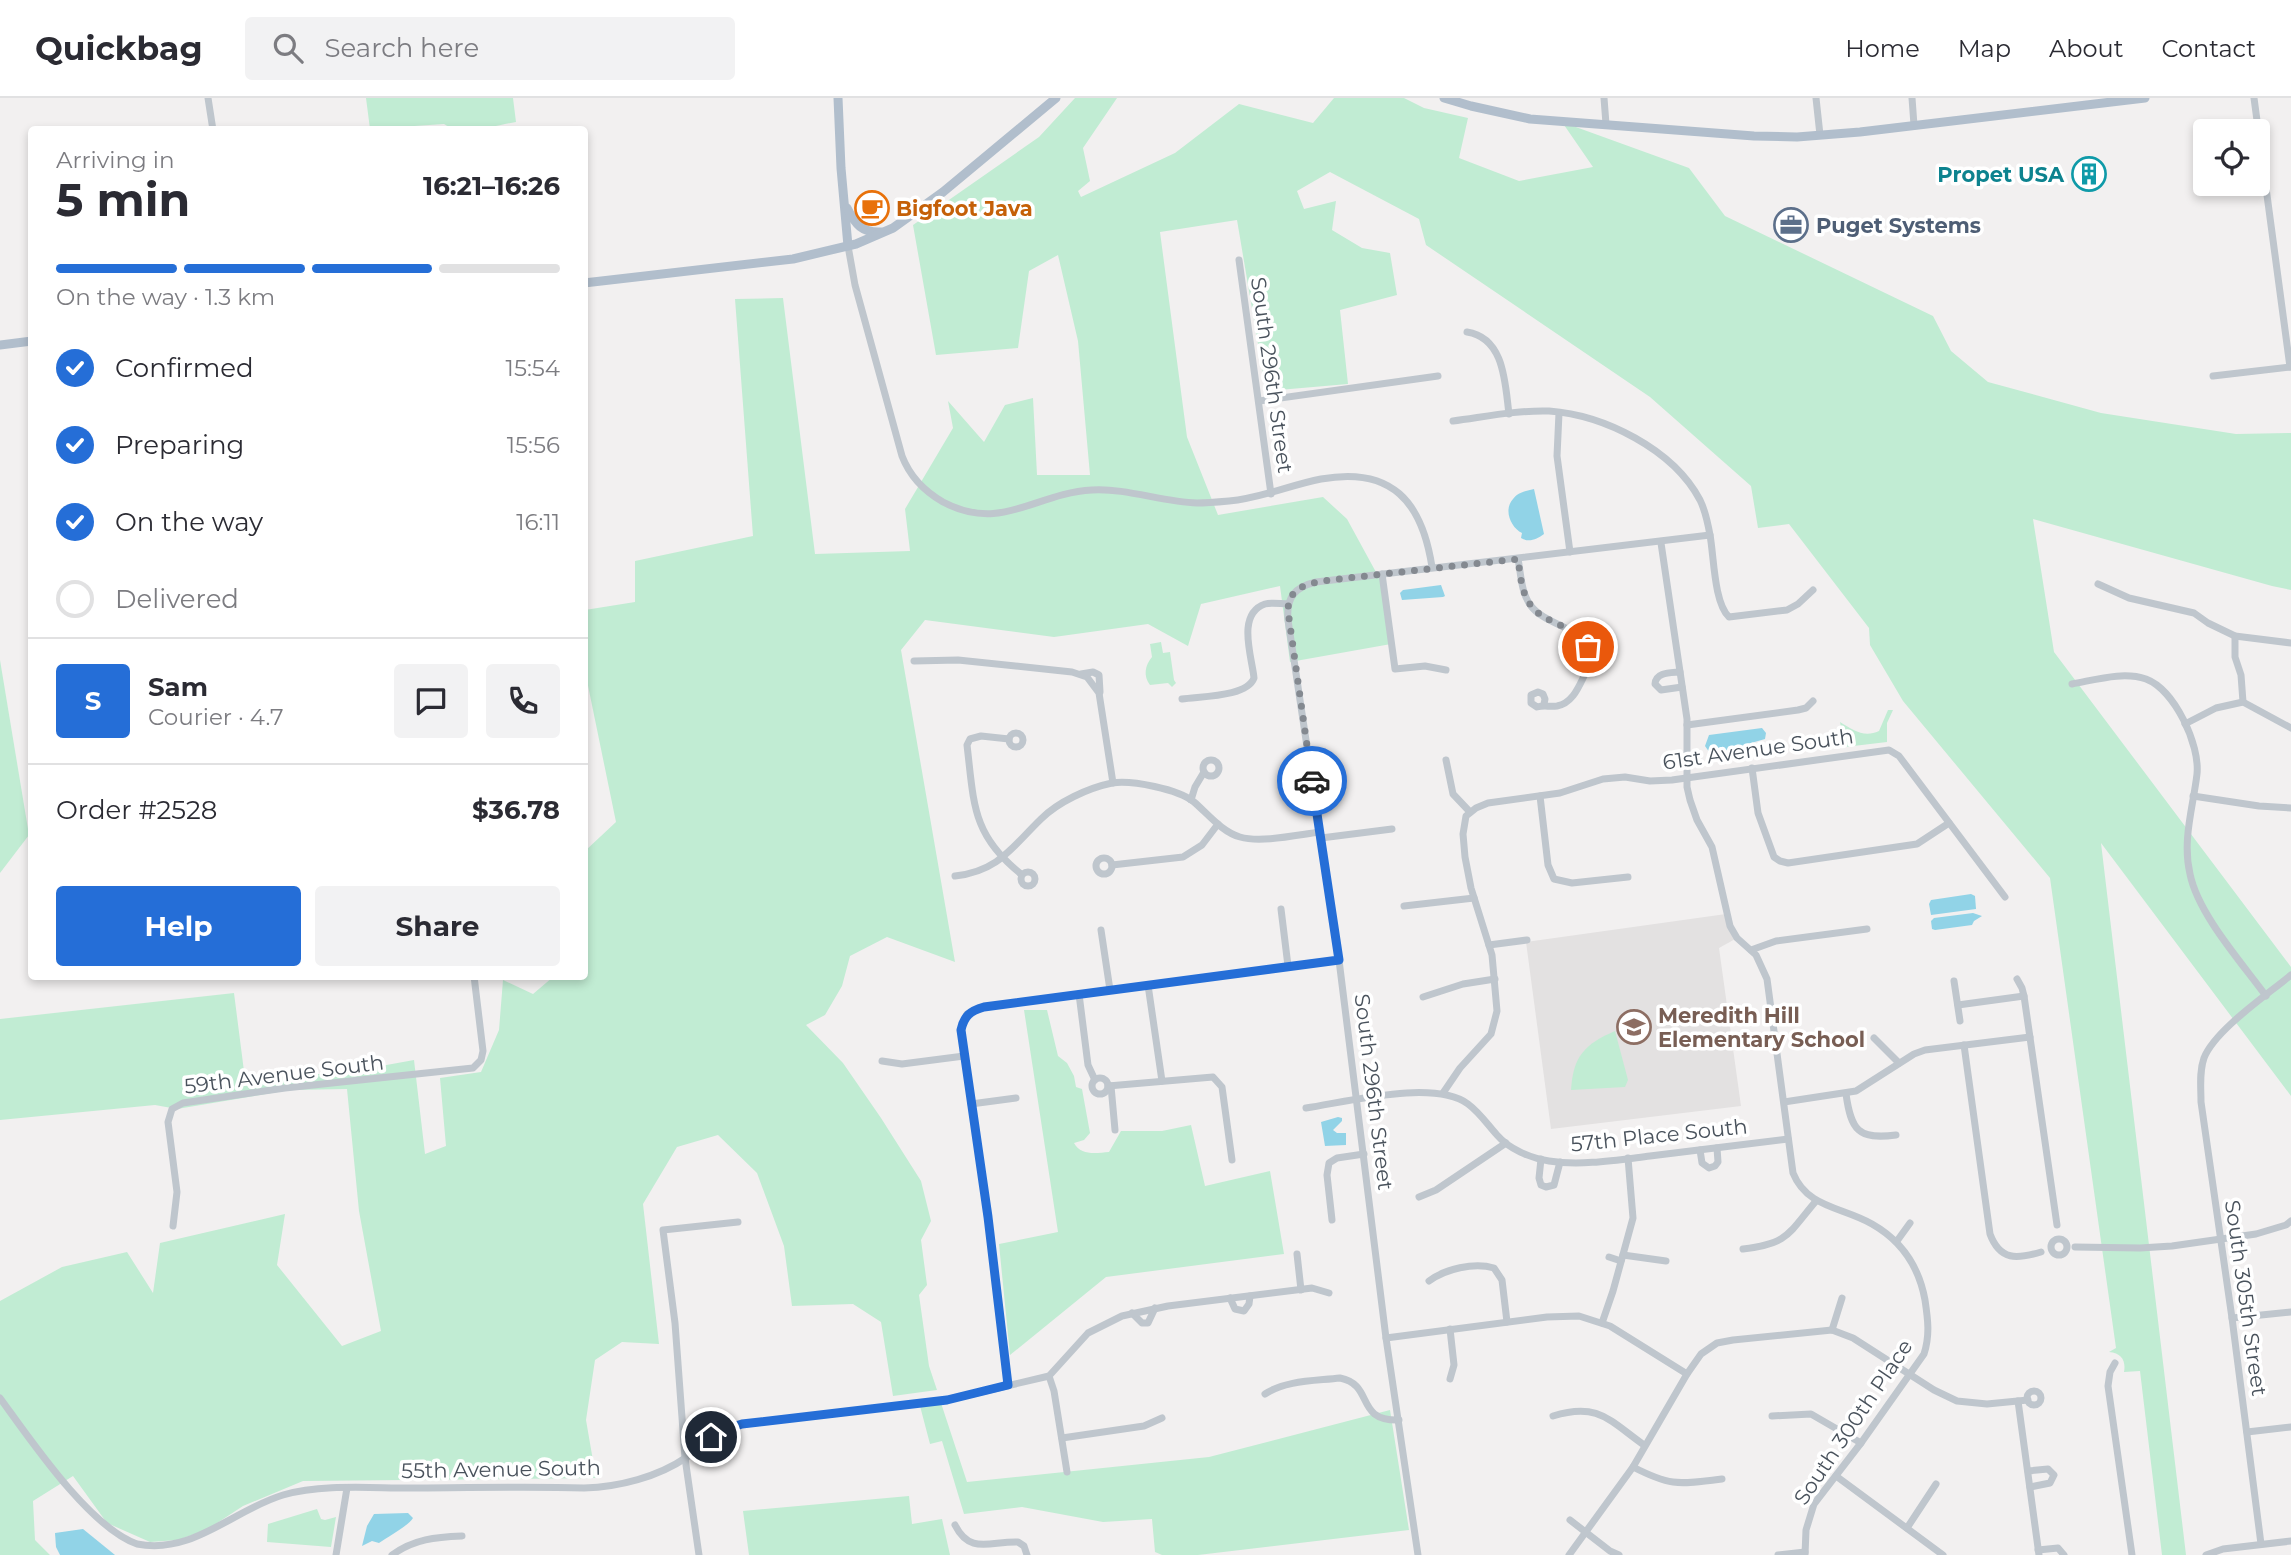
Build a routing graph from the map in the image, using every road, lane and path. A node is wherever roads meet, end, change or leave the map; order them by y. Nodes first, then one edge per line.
1 (208, 98) edge
2 (838, 98) edge
3 (1056, 98) edge
4 (1444, 98) edge
5 (1604, 98) edge
6 (1816, 98) edge
7 (1912, 98) edge
8 (2145, 98) edge
9 (2255, 98) edge
10 (1606, 124) junction
11 (1914, 125) junction
12 (212, 126) edge
13 (1820, 135) junction
14 (844, 200) junction
15 (892, 229) junction
16 (848, 246) junction
17 (1239, 260) dead end
18 (588, 283) edge
19 (1467, 332) dead end
20 (28, 342) edge
21 (0, 345) edge
22 (2290, 367) edge
23 (1438, 376) dead end
24 (2213, 376) dead end
25 (1259, 401) junction
26 (1559, 413) junction
27 (1509, 414) junction
28 (1453, 421) dead end
29 (1271, 494) junction
30 (1710, 535) junction
31 (1661, 542) junction
32 (1570, 552) junction
33 (1518, 559) junction
34 (1432, 567) junction
35 (1382, 574) junction
36 (2098, 584) dead end
37 (1813, 590) dead end
38 (1288, 604) junction
39 (2235, 636) junction
40 (2291, 643) edge
41 (914, 662) dead end
42 (1446, 670) dead end
43 (1680, 672) junction
44 (1081, 674) junction
45 (2072, 684) dead end
46 (1682, 687) junction
47 (1100, 692) junction
48 (1182, 699) dead end
49 (1813, 701) dead end
50 (2243, 702) junction
51 (1544, 704) dead end
52 (2185, 724) junction
53 (1687, 725) junction
54 (2291, 728) edge
55 (1009, 739) dead end
56 (1446, 760) dead end
57 (1752, 768) junction
58 (1204, 772) dead end
59 (1688, 778) junction
60 (1113, 783) junction
61 (1540, 796) junction
62 (2193, 796) junction
63 (1191, 800) junction
64 (2291, 808) edge
65 (1470, 812) junction
66 (1949, 823) junction
67 (1218, 824) junction
68 (1392, 828) dead end
69 (1320, 835) junction
70 (1002, 859) junction
71 (1112, 865) dead end
72 (1021, 874) dead end
73 (955, 876) dead end
74 (1628, 877) dead end
75 (2005, 897) dead end
76 (1474, 898) junction
77 (1404, 906) dead end
78 (1281, 909) dead end
79 (1867, 929) dead end
80 (1101, 930) dead end
81 (1527, 940) dead end
82 (1489, 945) junction
83 (1751, 950) junction
84 (1339, 960) junction
85 (1288, 966) junction
86 (2291, 975) edge
87 (1495, 979) junction
88 (2017, 979) dead end
89 (474, 980) edge
90 (1954, 981) dead end
91 (1147, 985) junction
92 (1110, 990) junction
93 (1079, 994) junction
94 (2024, 996) junction
95 (2266, 996) junction
96 (1423, 998) dead end
97 (1958, 1005) junction
98 (1960, 1021) dead end
99 (2030, 1037) junction
100 (1874, 1038) dead end
101 (1964, 1045) junction
102 (964, 1056) junction
103 (882, 1061) dead end
104 (1899, 1063) junction
105 (1095, 1080) junction
106 (1162, 1081) junction
107 (1110, 1086) junction
108 (1443, 1093) junction
109 (1846, 1094) junction
110 (1016, 1098) dead end
111 (1357, 1100) junction
112 (1784, 1102) junction
113 (971, 1104) junction
114 (1306, 1108) dead end
115 (1115, 1130) dead end
116 (1896, 1135) dead end
117 (1788, 1139) junction
118 (1506, 1143) junction
119 (1717, 1147) junction
120 (1700, 1150) junction
121 (1364, 1154) junction
122 (1628, 1158) junction
123 (1541, 1159) junction
124 (1232, 1160) dead end
125 (1560, 1162) junction
126 (1419, 1197) dead end
127 (1816, 1201) junction
128 (1332, 1220) dead end
129 (2291, 1221) edge
130 (738, 1222) dead end
131 (1910, 1223) dead end
132 (2057, 1225) junction
133 (173, 1226) dead end
134 (2220, 1239) junction
135 (2064, 1240) junction
136 (1896, 1241) junction
137 (2053, 1242) junction
138 (2075, 1247) junction
139 (1743, 1249) dead end
140 (2066, 1251) junction
141 (2041, 1252) junction
142 (2054, 1252) junction
143 (1297, 1254) dead end
144 (1609, 1257) dead end
145 (1622, 1258) junction
146 (1666, 1261) dead end
147 (1429, 1281) dead end
148 (1301, 1290) junction
149 (1329, 1293) dead end
150 (1250, 1296) junction
151 (1230, 1298) junction
152 (1842, 1298) dead end
153 (1155, 1308) junction
154 (2291, 1312) edge
155 (1132, 1313) junction
156 (2232, 1318) junction
157 (1507, 1322) junction
158 (1602, 1323) junction
159 (1450, 1329) junction
160 (1832, 1330) junction
161 (1386, 1338) junction
162 (2115, 1363) dead end
163 (1686, 1374) junction
164 (1910, 1374) junction
165 (1049, 1376) junction
166 (1450, 1379) dead end
167 (1008, 1385) junction
168 (1265, 1394) dead end
169 (0, 1398) edge
170 (2028, 1400) dead end
171 (2018, 1401) junction
172 (1553, 1416) dead end
173 (1772, 1416) dead end
174 (1162, 1418) dead end
175 (1399, 1420) junction
176 (2291, 1427) edge
177 (2247, 1432) junction
178 (1062, 1437) junction
179 (1861, 1443) junction
180 (1644, 1445) junction
181 (685, 1458) junction
182 (1633, 1467) junction
183 (2028, 1471) junction
184 (1067, 1472) dead end
185 (1836, 1476) junction
186 (1722, 1479) dead end
187 (1936, 1484) dead end
188 (2030, 1487) junction
189 (347, 1488) junction
190 (1570, 1520) dead end
191 (954, 1525) dead end
192 (1907, 1528) junction
193 (1585, 1531) junction
194 (462, 1536) dead end
195 (2291, 1541) edge
196 (2261, 1544) junction
197 (1805, 1553) edge
198 (2039, 1553) edge
199 (337, 1555) edge
200 (392, 1555) edge
201 (699, 1555) edge
202 (1027, 1555) edge
203 (1418, 1555) edge
204 (1569, 1555) edge
205 (1619, 1555) edge
206 (1778, 1555) edge
207 (1943, 1555) edge
208 (2064, 1555) edge
209 (2132, 1555) edge
210 (2206, 1555) edge

1 - 12 street
2 - 14 main road
3 - 15 main road
4 - 10 main road
5 - 10 street
6 - 13 street
7 - 11 street
8 - 11 main road
9 - 22 street
10 - 13 main road
11 - 13 main road
14 - 15 main road
14 - 16 main road
15 - 16 main road
16 - 18 main road
16 - 29 street
17 - 25 street, South 296th Street
19 - 27 street
20 - 21 main road
22 - 24 street
23 - 25 street
25 - 29 street, South 296th Street
26 - 27 street
26 - 30 street
26 - 32 street
27 - 28 street
29 - 34 street
30 - 31 street
30 - 37 street
31 - 32 street
31 - 43 street, South 300th Place
32 - 33 street
33 - 34 street
33 - 51 street
34 - 35 street
35 - 38 street, South 296th Street
35 - 42 street
36 - 39 street
38 - 48 street
38 - 69 street, South 296th Street
39 - 40 street
39 - 50 street
41 - 44 street
43 - 46 street, South 300th Place
43 - 46 street
44 - 47 street
44 - 47 street
45 - 52 street
46 - 53 street, South 300th Place
47 - 60 street
49 - 53 street
50 - 52 street
50 - 54 street
52 - 62 street
53 - 59 street, South 300th Place
55 - 70 street
56 - 65 street
57 - 59 street, 61st Avenue South
57 - 66 street, 61st Avenue South
57 - 66 street
58 - 63 street
59 - 61 street, 61st Avenue South
59 - 83 street, South 300th Place
60 - 63 street
60 - 70 street
61 - 65 street, 61st Avenue South
61 - 74 street
62 - 64 street
62 - 95 street
63 - 67 street
65 - 76 street
66 - 75 street
67 - 69 street
67 - 71 street
68 - 69 street
69 - 84 street, South 296th Street
70 - 72 street
70 - 73 street
76 - 77 street
76 - 82 street
78 - 85 street
79 - 83 street
80 - 92 street
81 - 82 street
82 - 87 street
83 - 112 street, South 300th Place
84 - 85 street
84 - 111 street, South 296th Street
85 - 91 street
86 - 95 street
87 - 96 street
87 - 108 street
88 - 94 street
89 - 133 street, 59th Avenue South
90 - 97 street
91 - 92 street
91 - 106 street
92 - 93 street
93 - 102 street
93 - 105 street
94 - 97 street
94 - 99 street
95 - 134 street, South 305th Street
97 - 98 street
99 - 101 street
99 - 132 street
100 - 104 street
101 - 104 street
101 - 141 street
102 - 103 street
102 - 113 street
104 - 109 street
105 - 107 street
105 - 107 street
106 - 107 street
106 - 124 street
107 - 115 street
108 - 111 street, 57th Place South
108 - 118 street, 57th Place South
109 - 112 street
109 - 116 street
110 - 113 street
111 - 114 street, 57th Place South
111 - 121 street, South 296th Street
112 - 117 street, South 300th Place
113 - 167 street
117 - 119 street, 57th Place South
117 - 127 street, South 300th Place
118 - 123 street, 57th Place South
118 - 126 street
119 - 120 street, 57th Place South
119 - 120 street
120 - 122 street, 57th Place South
121 - 128 street
121 - 161 street, South 296th Street
122 - 125 street, 57th Place South
122 - 145 street
123 - 125 street, 57th Place South
123 - 125 street
127 - 136 street, South 300th Place
127 - 139 street
129 - 134 street
130 - 181 street
131 - 136 street
132 - 135 street
132 - 137 street
134 - 138 street
134 - 156 street, South 305th Street
135 - 137 street
135 - 138 street
135 - 140 street
136 - 164 street, South 300th Place
137 - 141 street
137 - 142 street
138 - 140 street
140 - 142 street
141 - 142 street
143 - 148 street
144 - 145 street
145 - 146 street
145 - 158 street
147 - 157 street
148 - 149 street
148 - 150 street
150 - 151 street
150 - 151 street
151 - 153 street
152 - 160 street
153 - 155 street
153 - 155 street
154 - 156 street
155 - 165 street
156 - 177 street, South 305th Street
157 - 158 street
157 - 159 street
158 - 163 street
159 - 161 street
159 - 166 street
160 - 163 street
160 - 164 street
161 - 175 street, South 296th Street
162 - 209 street
163 - 180 street
164 - 171 street
164 - 179 street, South 300th Place
165 - 167 street, 55th Avenue South
165 - 178 street
167 - 181 street, 55th Avenue South
168 - 175 street
169 - 189 street, 55th Avenue South
170 - 171 street
171 - 183 street
172 - 180 street
173 - 179 street
174 - 178 street
175 - 203 street, South 296th Street
176 - 177 street
177 - 196 street, South 305th Street
178 - 184 street
179 - 185 street, South 300th Place
180 - 182 street
181 - 189 street, 55th Avenue South
181 - 201 street
182 - 186 street
182 - 193 street
183 - 188 street
183 - 188 street
185 - 192 street
185 - 197 street, South 300th Place
187 - 192 street
188 - 198 street
189 - 199 street
190 - 193 street
191 - 202 street
192 - 207 street
193 - 204 street
193 - 205 street
194 - 200 street
195 - 196 street
196 - 210 street
197 - 206 street
198 - 208 street

